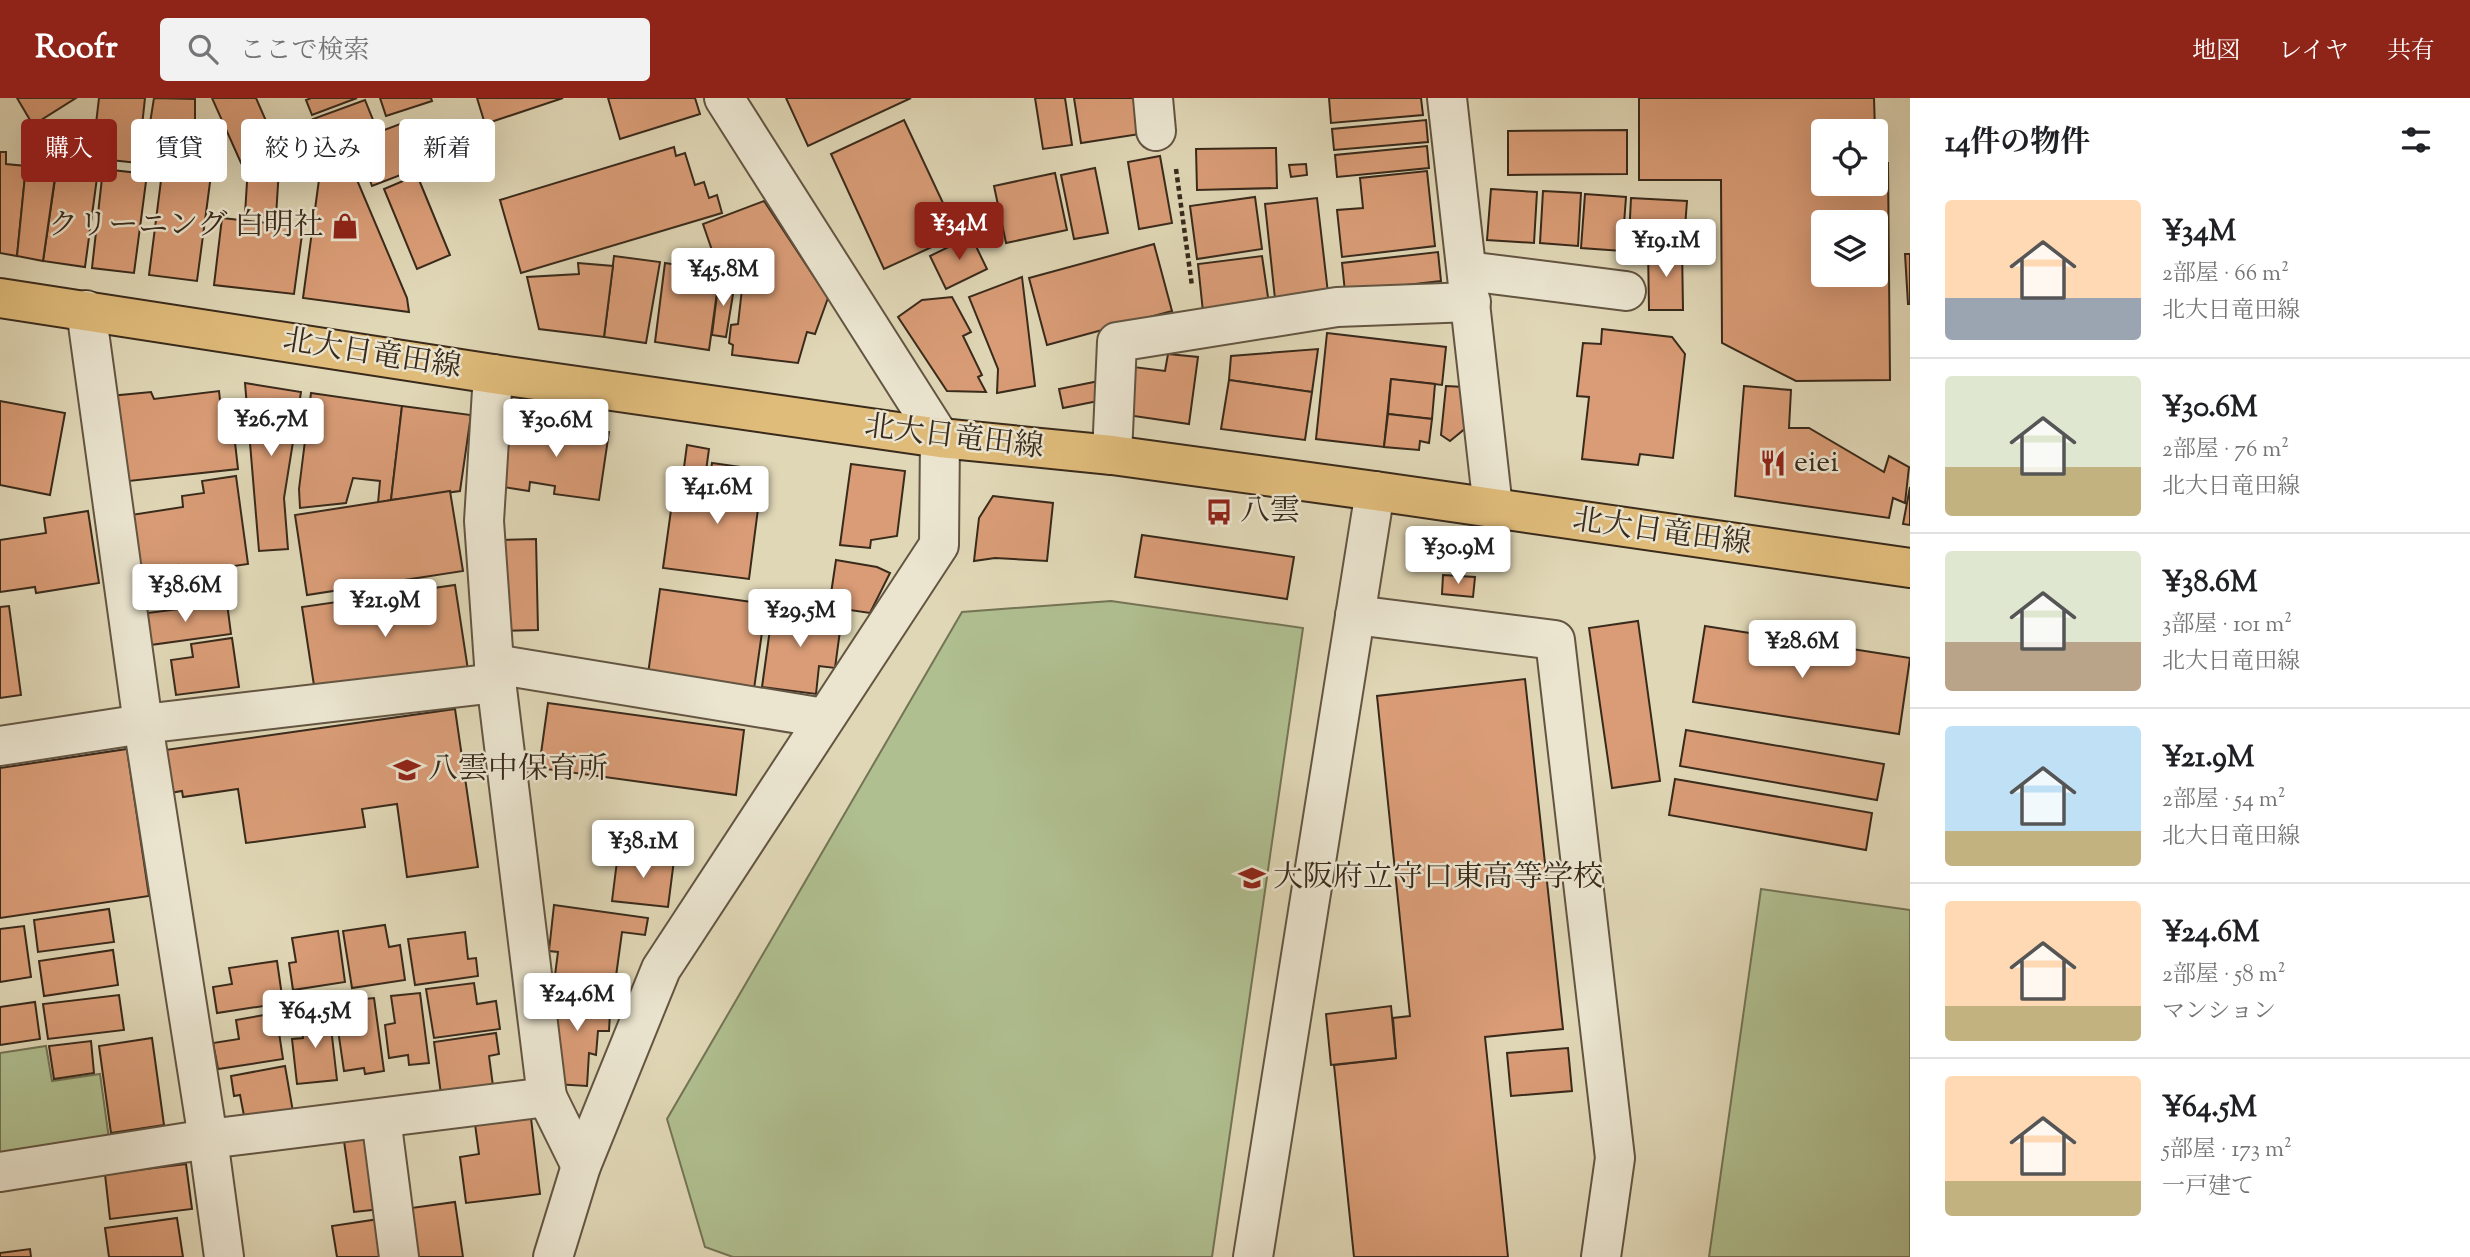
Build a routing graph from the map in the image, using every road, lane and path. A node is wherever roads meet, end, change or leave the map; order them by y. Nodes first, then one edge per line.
1 (724, 98) edge
2 (1447, 98) edge
3 (1154, 114) edge
4 (1469, 287) junction
5 (1626, 291) dead end
6 (0, 298) edge
7 (86, 310) junction
8 (1198, 330) junction
9 (494, 374) junction
10 (940, 438) junction
11 (1112, 455) junction
12 (1375, 491) junction
13 (1493, 508) junction
14 (1910, 568) edge
15 (1355, 615) junction
16 (495, 674) junction
17 (824, 718) junction
18 (143, 724) junction
19 (0, 746) edge
20 (547, 1097) junction
21 (381, 1118) junction
22 (208, 1139) junction
23 (581, 1166) junction
24 (0, 1172) edge
25 (565, 1254) edge
26 (223, 1257) edge
27 (399, 1257) edge
28 (1253, 1257) edge
29 (1601, 1257) edge

1 - 10 street
2 - 4 street
3 - 8 path
4 - 5 street
4 - 8 street
4 - 13 street
6 - 7 main road, 北大日竜田線
7 - 9 main road, 北大日竜田線
7 - 18 street
8 - 11 street
9 - 10 main road, 北大日竜田線
9 - 16 street
10 - 11 main road, 北大日竜田線
10 - 17 street
11 - 12 main road, 北大日竜田線
12 - 13 main road, 北大日竜田線
12 - 15 street
13 - 14 main road, 北大日竜田線
15 - 28 street
15 - 29 street
16 - 17 street
16 - 18 street
16 - 20 street
17 - 23 street
18 - 19 street
18 - 22 street
20 - 21 street
20 - 23 street
21 - 22 street
21 - 27 street
22 - 24 street
22 - 26 street
23 - 25 street

